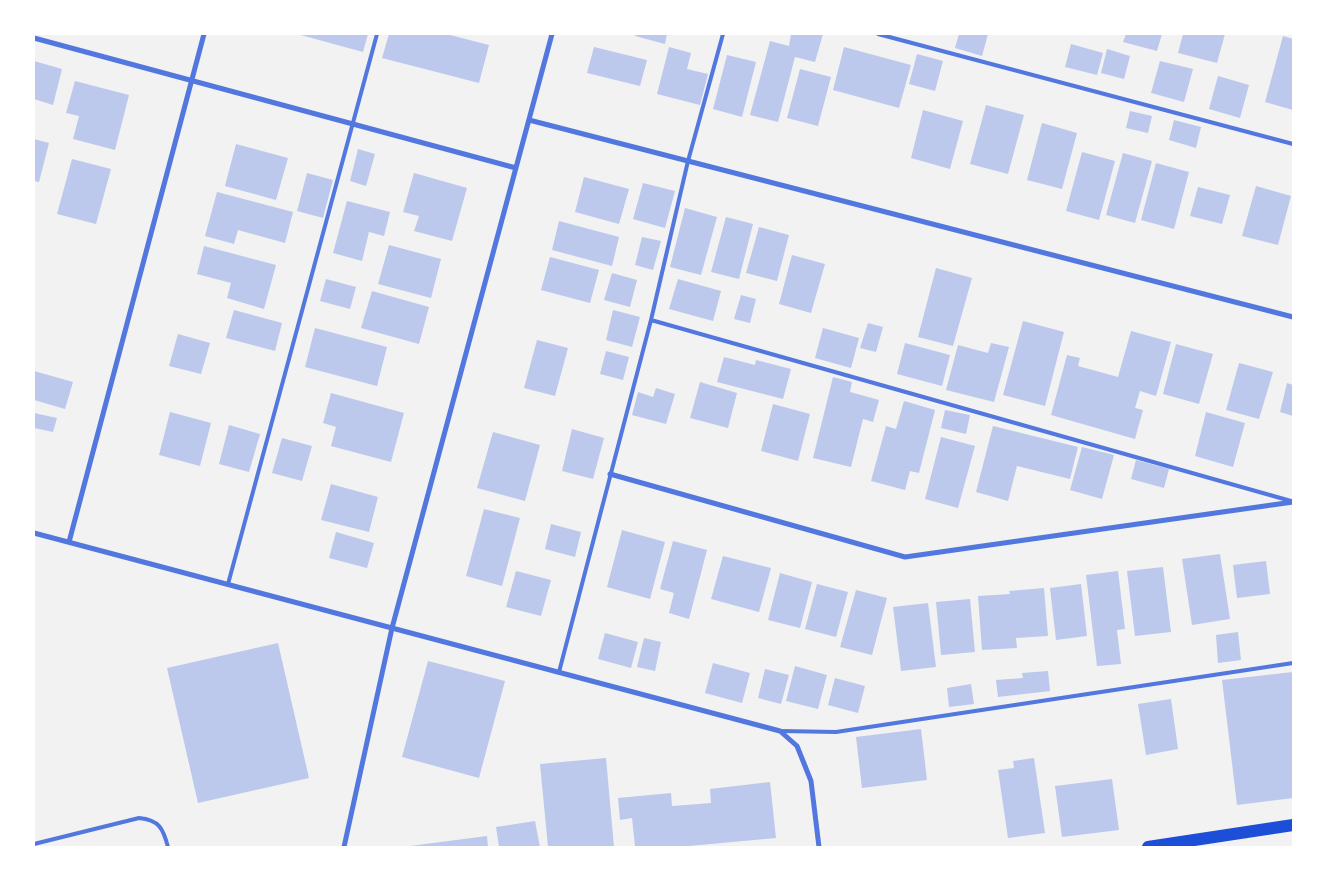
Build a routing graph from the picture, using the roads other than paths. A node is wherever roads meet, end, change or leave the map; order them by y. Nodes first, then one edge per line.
1 (204, 34) edge
2 (377, 34) edge
3 (552, 34) edge
4 (723, 34) edge
5 (878, 34) edge
6 (34, 38) edge
7 (191, 80) junction
8 (529, 120) junction
9 (352, 124) junction
10 (1293, 144) edge
11 (688, 161) junction
12 (516, 168) junction
13 (1293, 317) edge
14 (651, 320) junction
15 (610, 474) junction
16 (1293, 502) edge
17 (34, 533) edge
18 (69, 542) junction
19 (228, 584) junction
20 (392, 628) junction
21 (1293, 663) edge
22 (559, 672) junction
23 (780, 731) junction
24 (1293, 825) edge
25 (34, 844) edge
26 (168, 847) edge
27 (344, 847) edge
28 (819, 847) edge
29 (1148, 847) edge

1 - 7 street
2 - 9 lane
3 - 8 street
4 - 11 lane
5 - 10 lane
6 - 7 street
7 - 9 street
7 - 18 street
8 - 11 street
8 - 12 street
9 - 12 street
9 - 19 lane
11 - 13 street
11 - 14 lane
12 - 20 street
14 - 15 lane
14 - 16 lane
15 - 16 street
15 - 22 lane
17 - 18 street
18 - 19 street
19 - 20 street
20 - 22 street
20 - 27 street
21 - 23 lane
22 - 23 street
23 - 28 street
24 - 29 main road
25 - 26 lane

